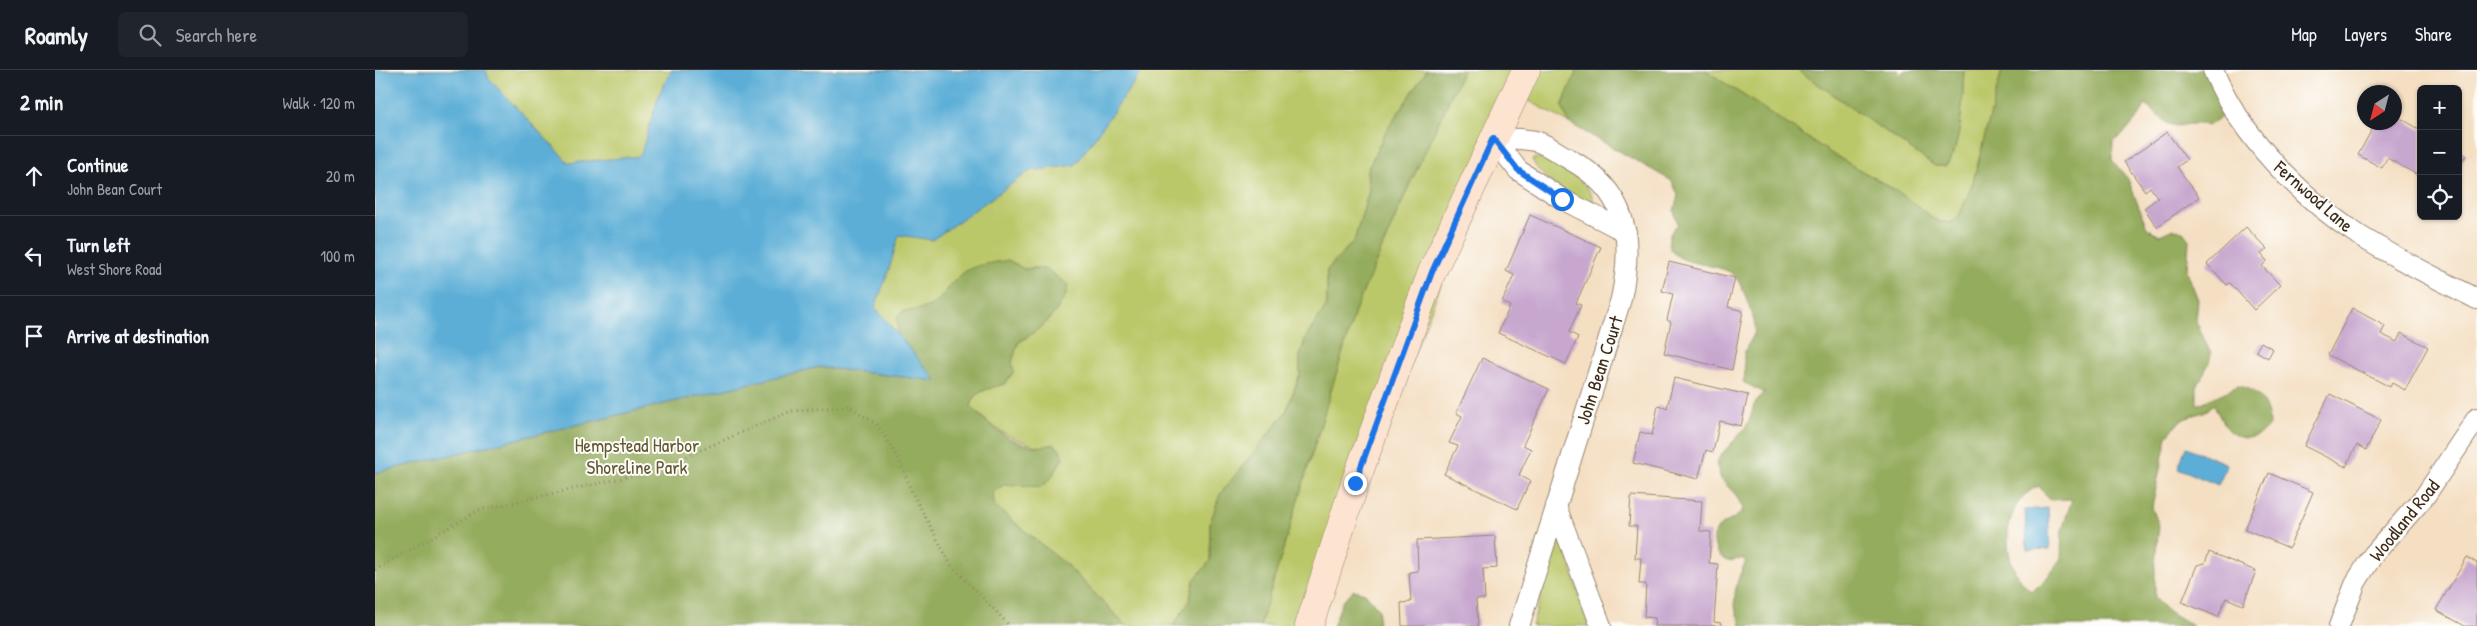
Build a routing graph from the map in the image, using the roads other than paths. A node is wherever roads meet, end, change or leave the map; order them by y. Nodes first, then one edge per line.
1 (1526, 70) edge
2 (2213, 70) edge
3 (1493, 138) junction
4 (1626, 232) junction
5 (2477, 299) edge
6 (2477, 418) edge
7 (1555, 506) junction
8 (1309, 626) edge
9 (1519, 626) edge
10 (1601, 626) edge
11 (2339, 626) edge

1 - 3 main road
2 - 5 street, Fernwood Lane
3 - 4 street
3 - 4 street, John Bean Court
3 - 8 main road
4 - 7 street, John Bean Court
6 - 11 street, Woodland Road
7 - 9 street, John Bean Court
7 - 10 street

